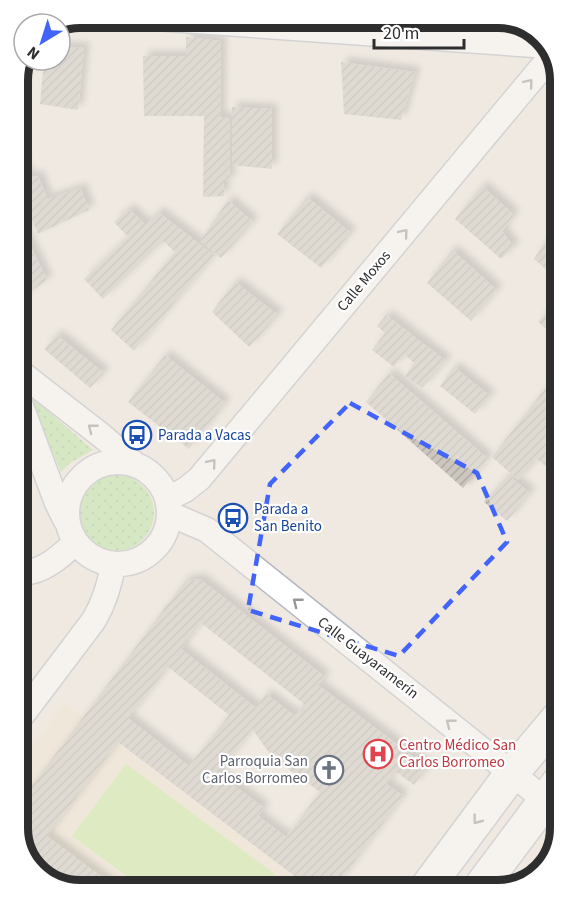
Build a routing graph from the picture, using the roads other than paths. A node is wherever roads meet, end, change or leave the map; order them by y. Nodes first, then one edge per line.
1 (309, 29) edge
2 (536, 45) edge
3 (546, 63) edge
4 (29, 379) edge
5 (29, 426) edge
6 (137, 466) junction
7 (168, 506) junction
8 (72, 533) junction
9 (113, 564) junction
10 (28, 573) edge
11 (28, 707) edge
12 (550, 728) edge
13 (512, 773) junction
14 (550, 795) edge
15 (550, 804) edge
16 (432, 880) edge
17 (486, 880) edge

1 - 2 street
7 -> 3 street, Calle Moxos
6 -> 4 street
5 - 8 street
6 - 7 street
6 - 8 street
7 - 9 street
13 -> 7 street, Calle Guayaramerín
8 - 9 street
8 - 10 street
9 - 11 street
12 - 13 main road
13 - 14 street, Calle Guayaramerín
13 -> 16 main road
15 - 17 main road

